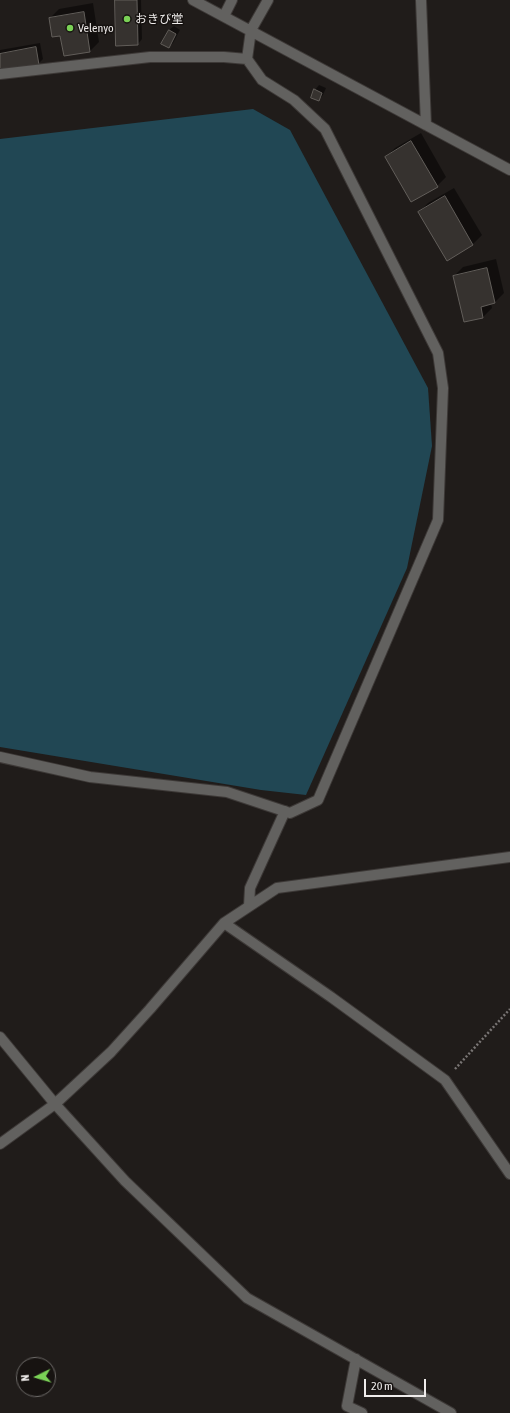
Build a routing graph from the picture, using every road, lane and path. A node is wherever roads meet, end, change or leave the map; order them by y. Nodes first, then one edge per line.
1 (193, 0) edge
2 (232, 0) edge
3 (268, 0) edge
4 (421, 0) edge
5 (224, 16) junction
6 (251, 30) junction
7 (247, 59) junction
8 (0, 74) edge
9 (426, 125) junction
10 (510, 170) edge
11 (0, 757) edge
12 (285, 811) junction
13 (510, 857) edge
14 (249, 906) junction
15 (224, 923) junction
16 (510, 1009) edge
17 (0, 1037) edge
18 (445, 1080) junction
19 (55, 1104) junction
20 (0, 1144) edge
21 (510, 1174) edge
22 (356, 1359) junction
23 (362, 1413) edge
24 (451, 1413) edge

1 - 5 street
2 - 5 street
3 - 6 street
4 - 9 street
5 - 6 street
6 - 7 street
6 - 9 street
7 - 8 street
7 - 12 street
9 - 10 street
11 - 12 street
12 - 14 street
13 - 14 street
14 - 15 street
15 - 18 street
15 - 19 street
16 - 18 path
17 - 19 street
18 - 21 street
19 - 20 street
19 - 22 street
22 - 23 street
22 - 24 street

